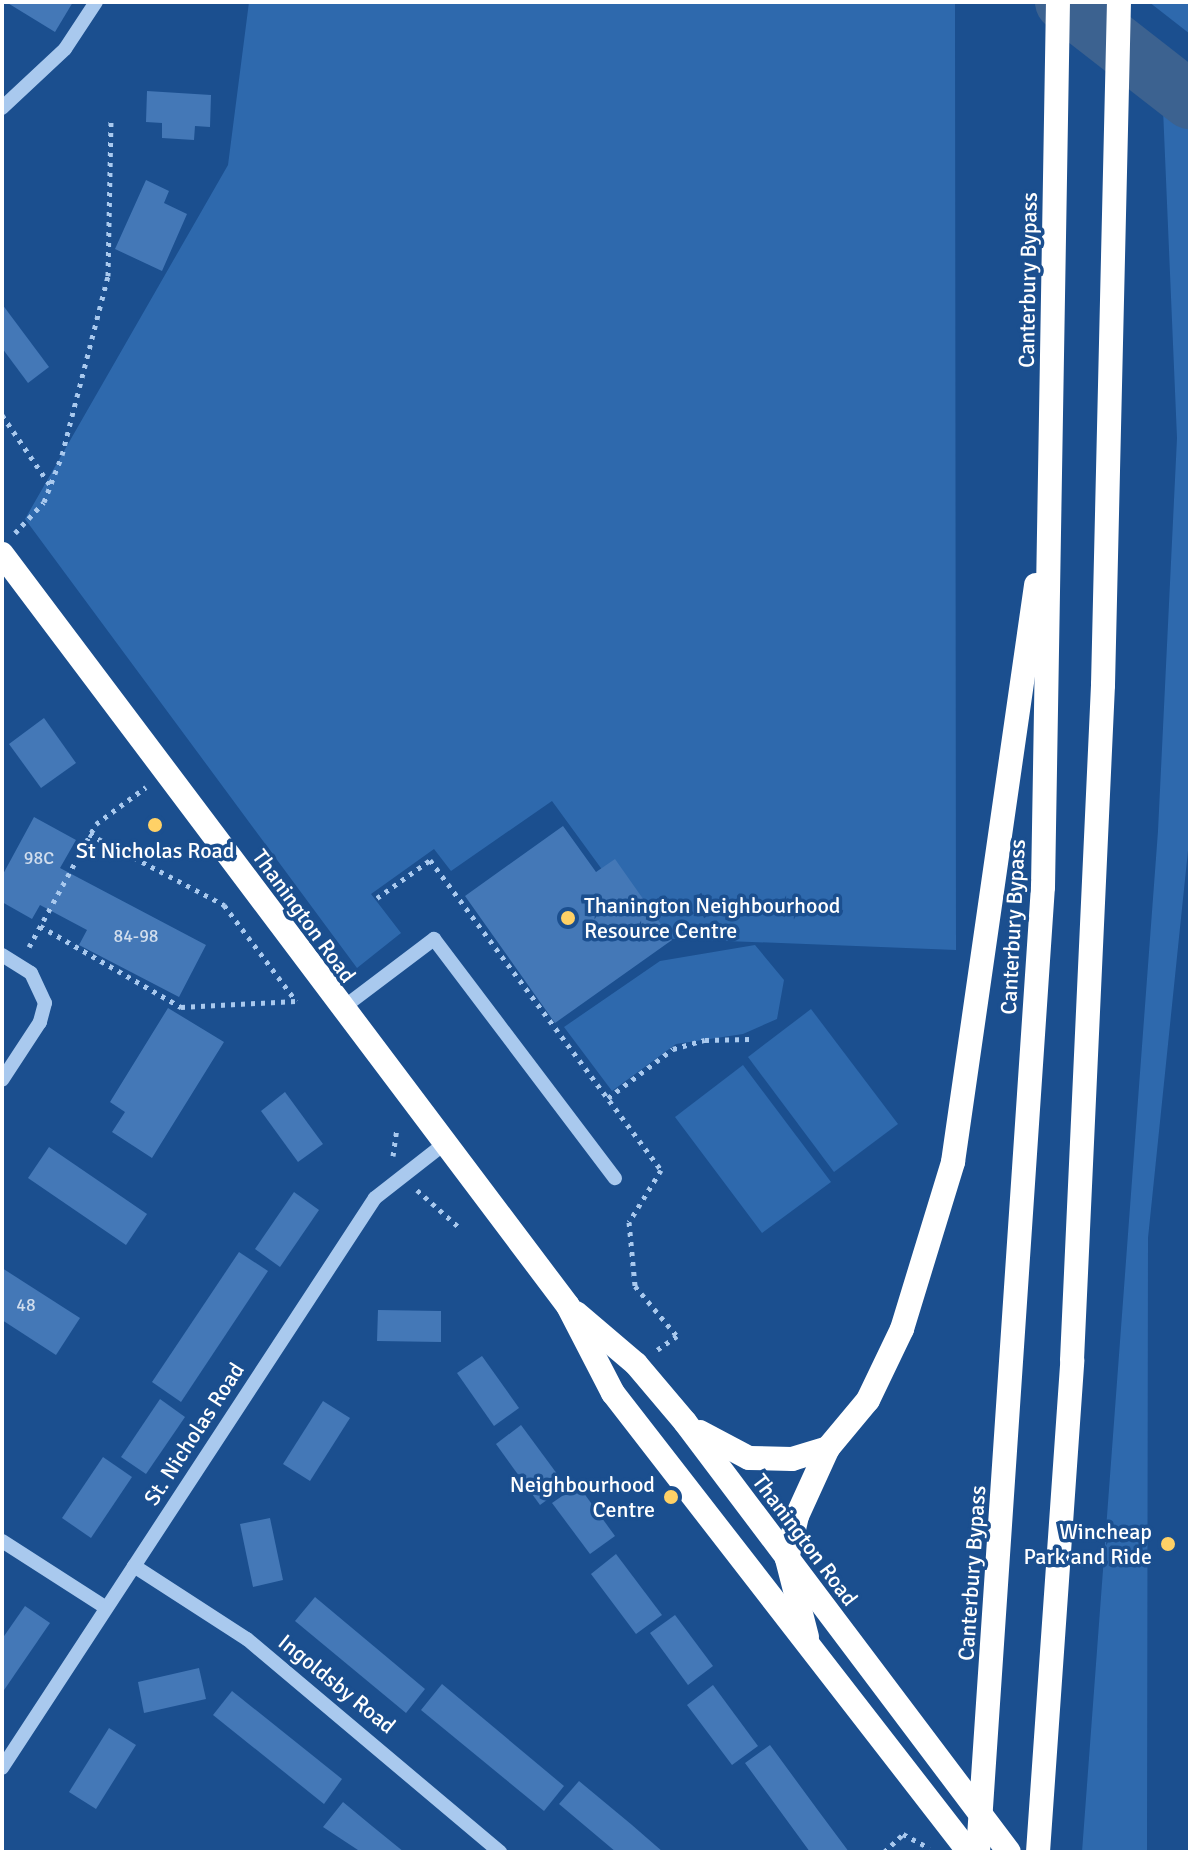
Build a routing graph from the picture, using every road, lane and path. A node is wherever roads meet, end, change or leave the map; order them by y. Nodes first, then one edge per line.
1 (96, 2) edge
2 (1058, 2) edge
3 (1119, 2) edge
4 (2, 108) edge
5 (111, 118) dead end
6 (2, 415) edge
7 (1051, 467) junction
8 (50, 485) junction
9 (7, 545) edge
10 (165, 772) junction
11 (89, 834) junction
12 (377, 898) dead end
13 (40, 926) junction
14 (2, 955) edge
15 (19, 965) junction
16 (340, 1010) junction
17 (547, 1015) dead end
18 (750, 1039) dead end
19 (2, 1080) edge
20 (608, 1098) dead end
21 (444, 1144) junction
22 (615, 1178) dead end
23 (568, 1306) junction
24 (685, 1422) junction
25 (828, 1448) junction
26 (2, 1541) edge
27 (787, 1559) junction
28 (134, 1566) junction
29 (105, 1607) junction
30 (812, 1654) junction
31 (2, 1768) edge
32 (984, 1819) junction
33 (954, 1846) edge
34 (500, 1852) edge
35 (884, 1852) edge
36 (1009, 1852) edge
37 (1038, 1852) edge

1 - 4 street
2 - 7 highway, Canterbury Bypass
3 - 37 highway
5 - 8 path
6 - 8 path
7 - 25 highway
7 - 33 highway, Canterbury Bypass
8 - 9 path
9 - 10 highway, Thanington Road
10 - 11 path
10 - 16 highway, Thanington Road
11 - 13 path
11 - 13 path
12 - 17 path
13 - 15 path
14 - 15 street
15 - 19 street
16 - 21 highway, Thanington Road
16 - 22 street
18 - 20 path
21 - 23 highway, Thanington Road
21 - 28 street, St. Nicholas Road
23 - 24 highway, Thanington Road
23 - 30 highway, Thanington Road
24 - 25 highway
24 - 27 highway, Thanington Road
25 - 27 highway
26 - 29 street
27 - 30 highway
27 - 32 highway, Thanington Road
28 - 29 street, St. Nicholas Road
28 - 34 street, Ingoldsby Road
29 - 31 street, St. Nicholas Road
30 - 33 highway, Thanington Road
32 - 33 highway
32 - 36 highway, Thanington Road
33 - 35 path

